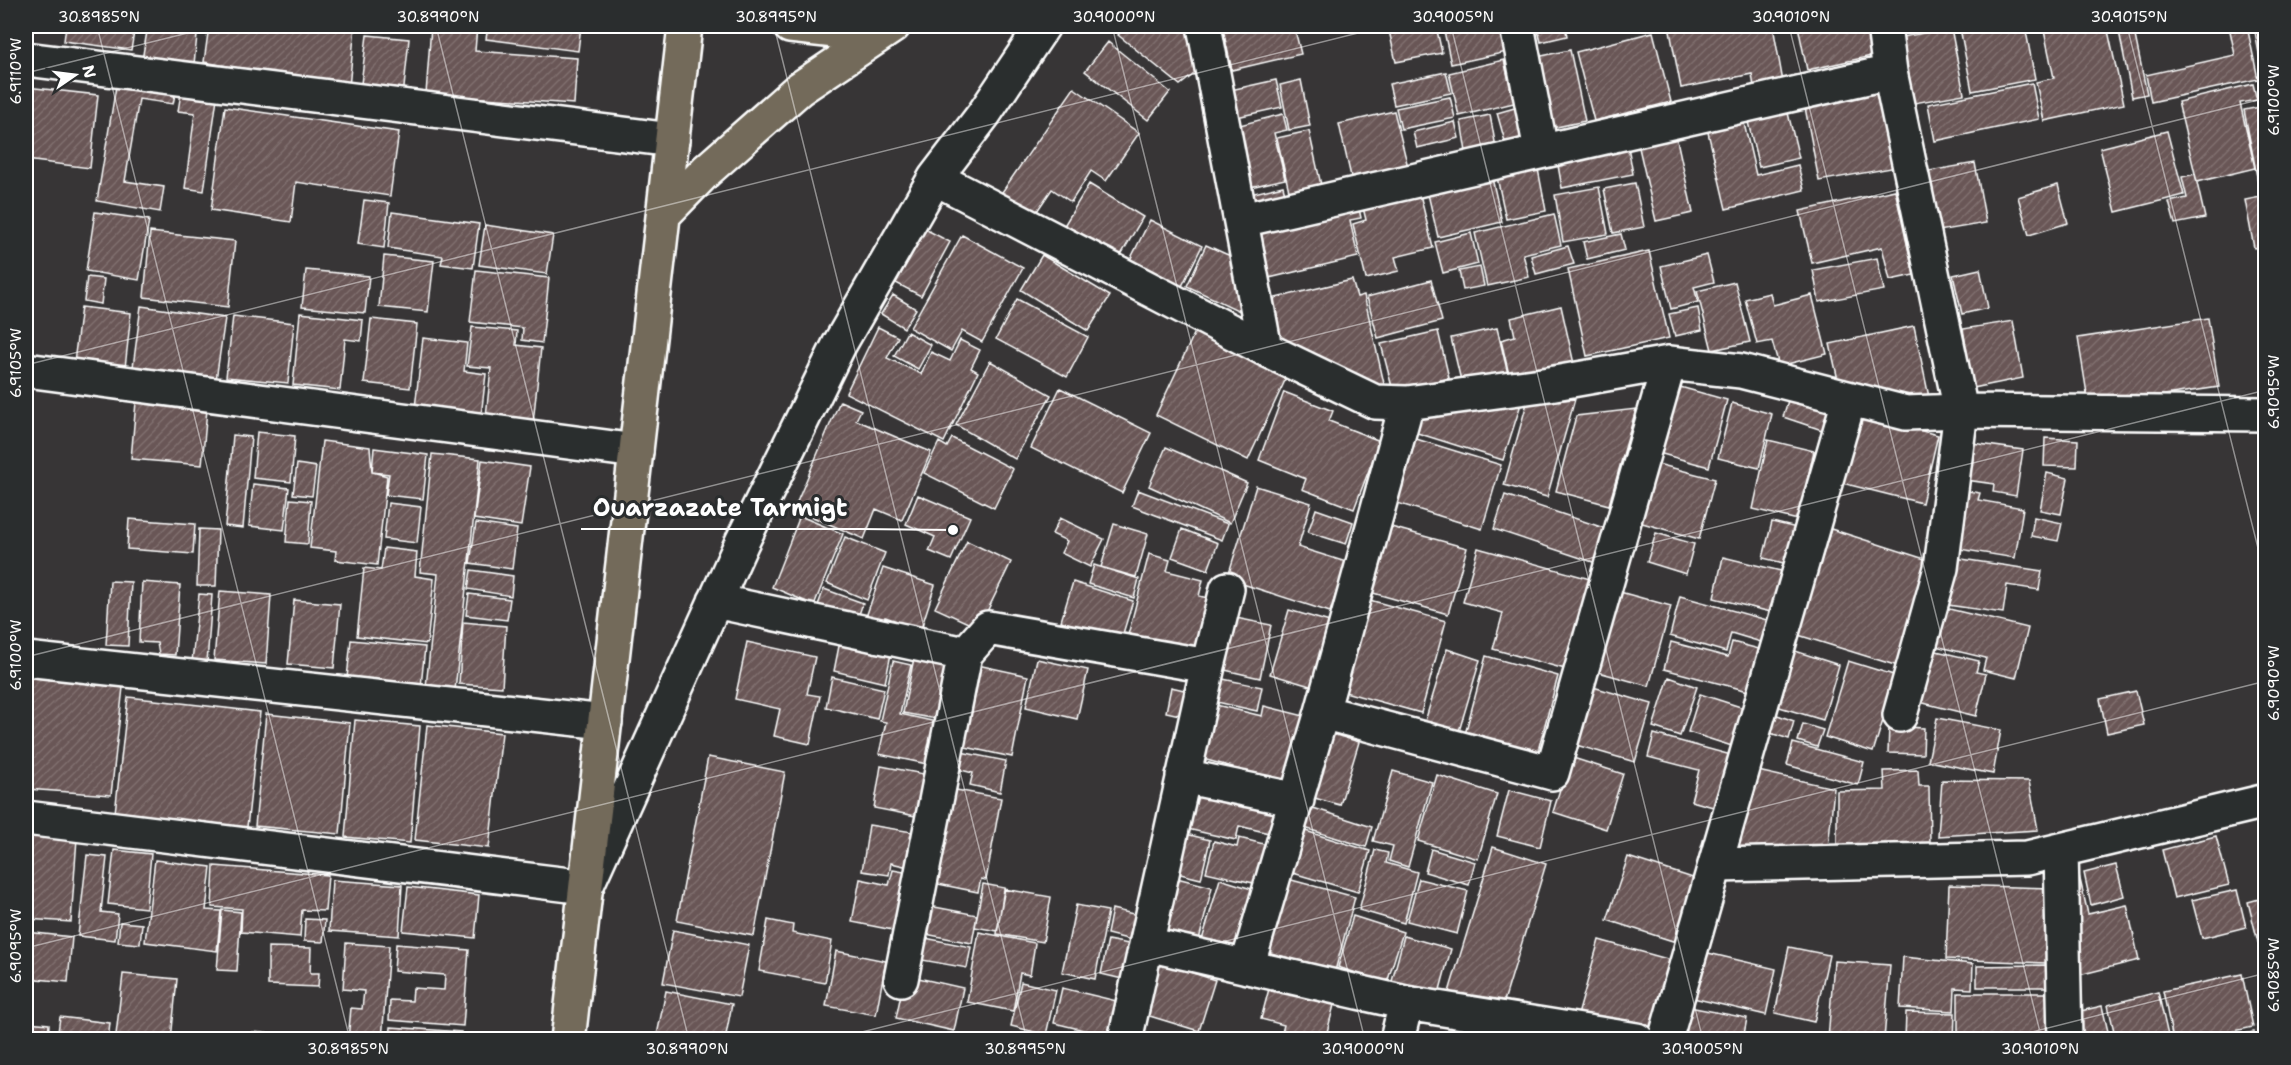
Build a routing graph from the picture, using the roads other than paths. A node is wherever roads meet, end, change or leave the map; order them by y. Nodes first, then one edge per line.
1 (685, 26) edge
2 (790, 26) edge
3 (885, 26) edge
4 (893, 26) edge
5 (1043, 26) edge
6 (1204, 26) edge
7 (1517, 26) edge
8 (1884, 26) edge
9 (26, 59) edge
10 (1890, 72) junction
11 (672, 140) junction
12 (1541, 150) junction
13 (935, 178) junction
14 (664, 214) junction
15 (1242, 220) junction
16 (1265, 349) junction
17 (1669, 363) junction
18 (26, 370) edge
19 (1849, 400) junction
20 (1407, 403) junction
21 (1961, 411) junction
22 (2265, 414) edge
23 (636, 451) junction
24 (1227, 589) dead end
25 (715, 601) junction
26 (965, 654) junction
27 (26, 659) edge
28 (1208, 666) junction
29 (1322, 712) junction
30 (1900, 715) dead end
31 (605, 722) junction
32 (1183, 776) junction
33 (1297, 800) junction
34 (2265, 801) edge
35 (26, 818) edge
36 (2061, 850) junction
37 (1715, 865) junction
38 (586, 887) junction
39 (1147, 944) junction
40 (1247, 967) junction
41 (901, 979) dead end
42 (1406, 1003) junction
43 (568, 1040) edge
44 (1125, 1040) edge
45 (1398, 1040) edge
46 (1637, 1040) edge
47 (1665, 1040) edge
48 (2065, 1040) edge

1 - 11 main road
2 - 3 main road
4 - 14 main road
5 - 13 street
6 - 15 street
7 - 12 street
8 - 10 street
9 - 11 street
10 - 12 street
10 - 21 street
11 - 14 main road
12 - 15 street
13 - 16 street
13 - 25 street
14 - 23 main road
15 - 16 street
16 - 20 street
17 - 19 street
17 - 20 street
17 - 29 street
18 - 23 street
19 - 21 street
19 - 37 street
20 - 29 street
21 - 22 street
21 - 30 street
23 - 31 main road
24 - 28 street
25 - 26 street
25 - 38 street
26 - 28 street
26 - 41 street
27 - 31 street
28 - 32 street
29 - 33 street
31 - 38 main road
32 - 33 street
32 - 39 street
33 - 40 street
34 - 36 street
35 - 38 street
36 - 37 street
36 - 48 street
37 - 47 street
38 - 43 main road
39 - 40 street
39 - 44 street
40 - 42 street
42 - 45 street
42 - 46 street

